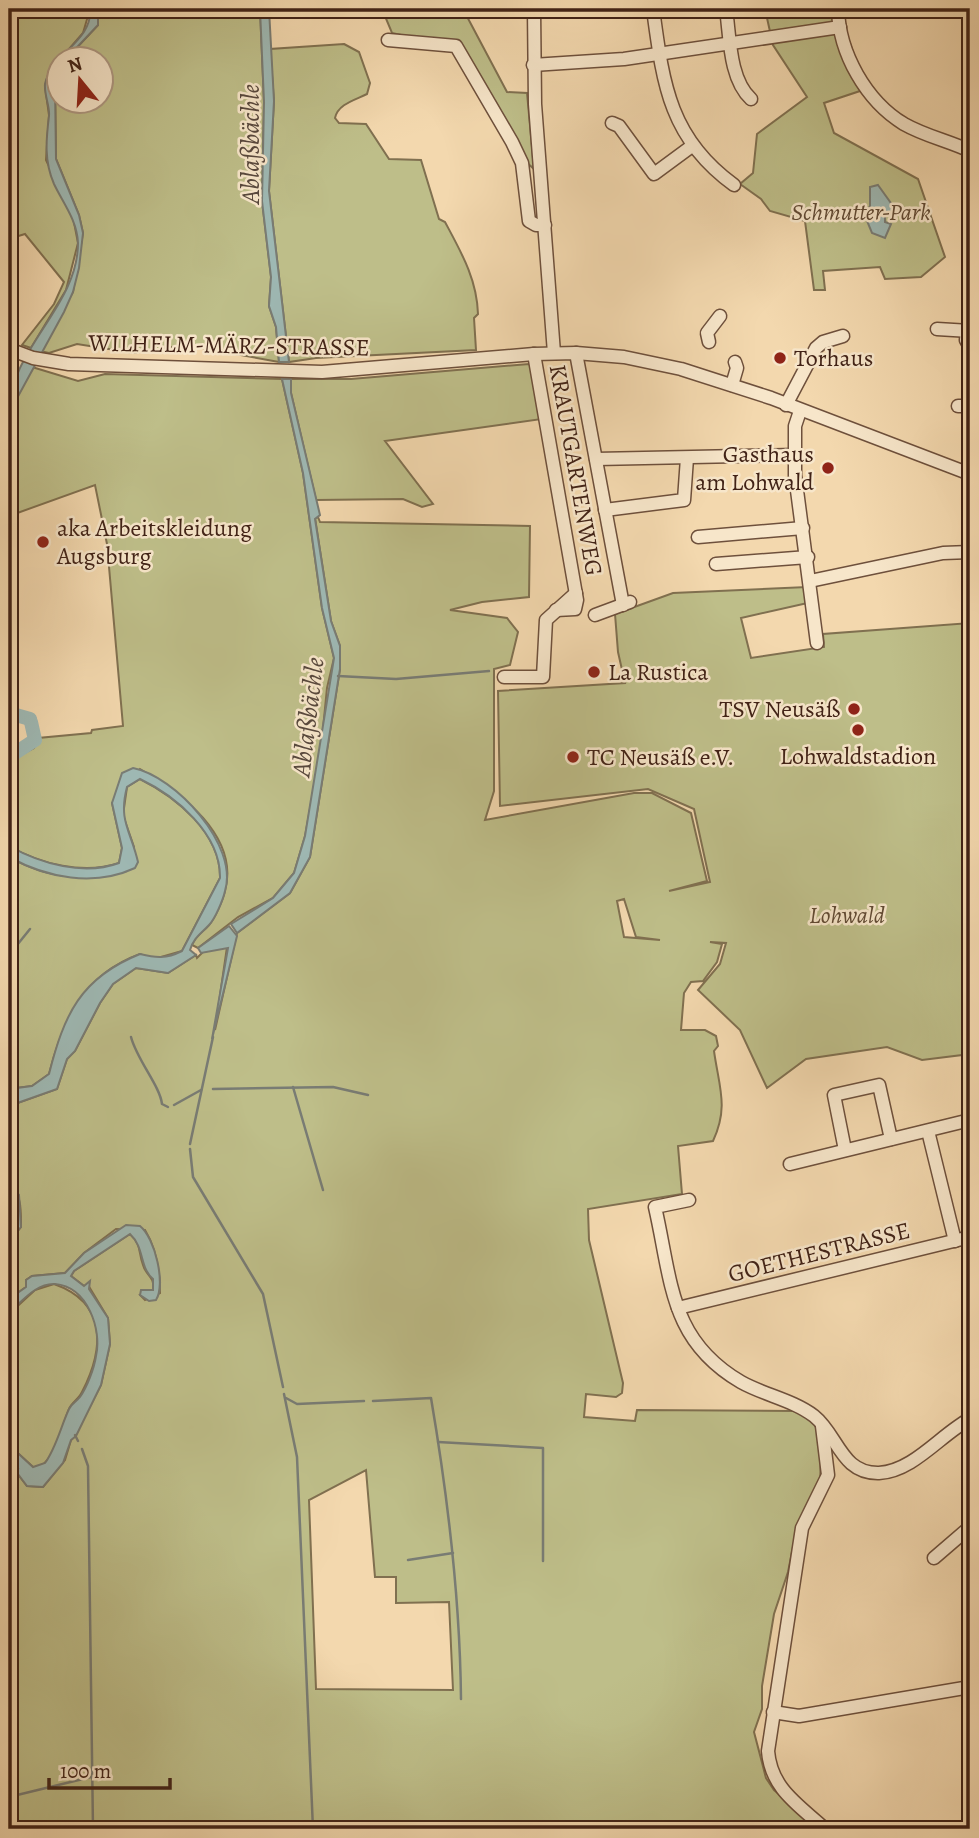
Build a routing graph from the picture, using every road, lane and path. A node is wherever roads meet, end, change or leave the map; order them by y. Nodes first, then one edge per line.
1 (534, 9) edge
2 (653, 9) edge
3 (726, 9) edge
4 (838, 9) edge
5 (840, 27) junction
6 (388, 40) dead end
7 (732, 44) junction
8 (659, 54) junction
9 (533, 65) junction
10 (751, 99) dead end
11 (612, 123) dead end
12 (692, 146) junction
13 (970, 151) edge
14 (734, 185) dead end
15 (545, 225) junction
16 (720, 316) dead end
17 (937, 329) dead end
18 (968, 331) edge
19 (843, 336) dead end
20 (709, 342) dead end
21 (970, 347) edge
22 (14, 351) edge
23 (554, 353) junction
24 (576, 353) junction
25 (534, 354) junction
26 (735, 362) dead end
27 (732, 385) junction
28 (786, 405) junction
29 (800, 411) junction
30 (795, 455) junction
31 (687, 458) junction
32 (596, 459) junction
33 (970, 474) edge
34 (605, 510) junction
35 (803, 528) junction
36 (698, 537) dead end
37 (970, 552) edge
38 (807, 558) junction
39 (716, 564) dead end
40 (810, 581) junction
41 (595, 615) dead end
42 (817, 643) dead end
43 (504, 677) dead end
44 (970, 1120) edge
45 (928, 1131) junction
46 (891, 1139) junction
47 (845, 1150) junction
48 (790, 1164) dead end
49 (690, 1200) dead end
50 (970, 1237) edge
51 (955, 1241) junction
52 (678, 1308) junction
53 (970, 1419) edge
54 (823, 1426) junction
55 (970, 1527) edge
56 (934, 1558) dead end
57 (970, 1687) edge
58 (773, 1712) junction
59 (825, 1829) edge

1 - 9 street
2 - 8 street
3 - 7 street
4 - 5 street
5 - 7 street
5 - 13 street
6 - 15 street
7 - 8 street
7 - 10 street
8 - 9 street
8 - 12 street
9 - 15 street
11 - 12 street
12 - 14 street
15 - 23 street
16 - 20 street
17 - 18 street
18 - 21 street
19 - 28 street
22 - 25 street, WILHELM-MÄRZ-STRASSE
23 - 24 street, WILHELM-MÄRZ-STRASSE
23 - 25 street, WILHELM-MÄRZ-STRASSE
24 - 27 street, WILHELM-MÄRZ-STRASSE
24 - 32 street
25 - 43 street, KRAUTGARTENWEG
26 - 27 street
27 - 28 street, WILHELM-MÄRZ-STRASSE
28 - 29 street, WILHELM-MÄRZ-STRASSE
29 - 30 street
29 - 33 street, WILHELM-MÄRZ-STRASSE
30 - 31 street
30 - 35 street
31 - 32 street
31 - 34 street
32 - 34 street
34 - 41 street
35 - 36 street
35 - 38 street
37 - 40 street
38 - 39 street
38 - 40 street
40 - 42 street
44 - 45 street
45 - 46 street
45 - 51 street
46 - 47 street
46 - 47 street
47 - 48 street
49 - 52 street
50 - 51 street, GOETHESTRASSE
51 - 52 street, GOETHESTRASSE
52 - 54 street
53 - 54 street
54 - 58 street
55 - 56 street
57 - 58 street
58 - 59 street

